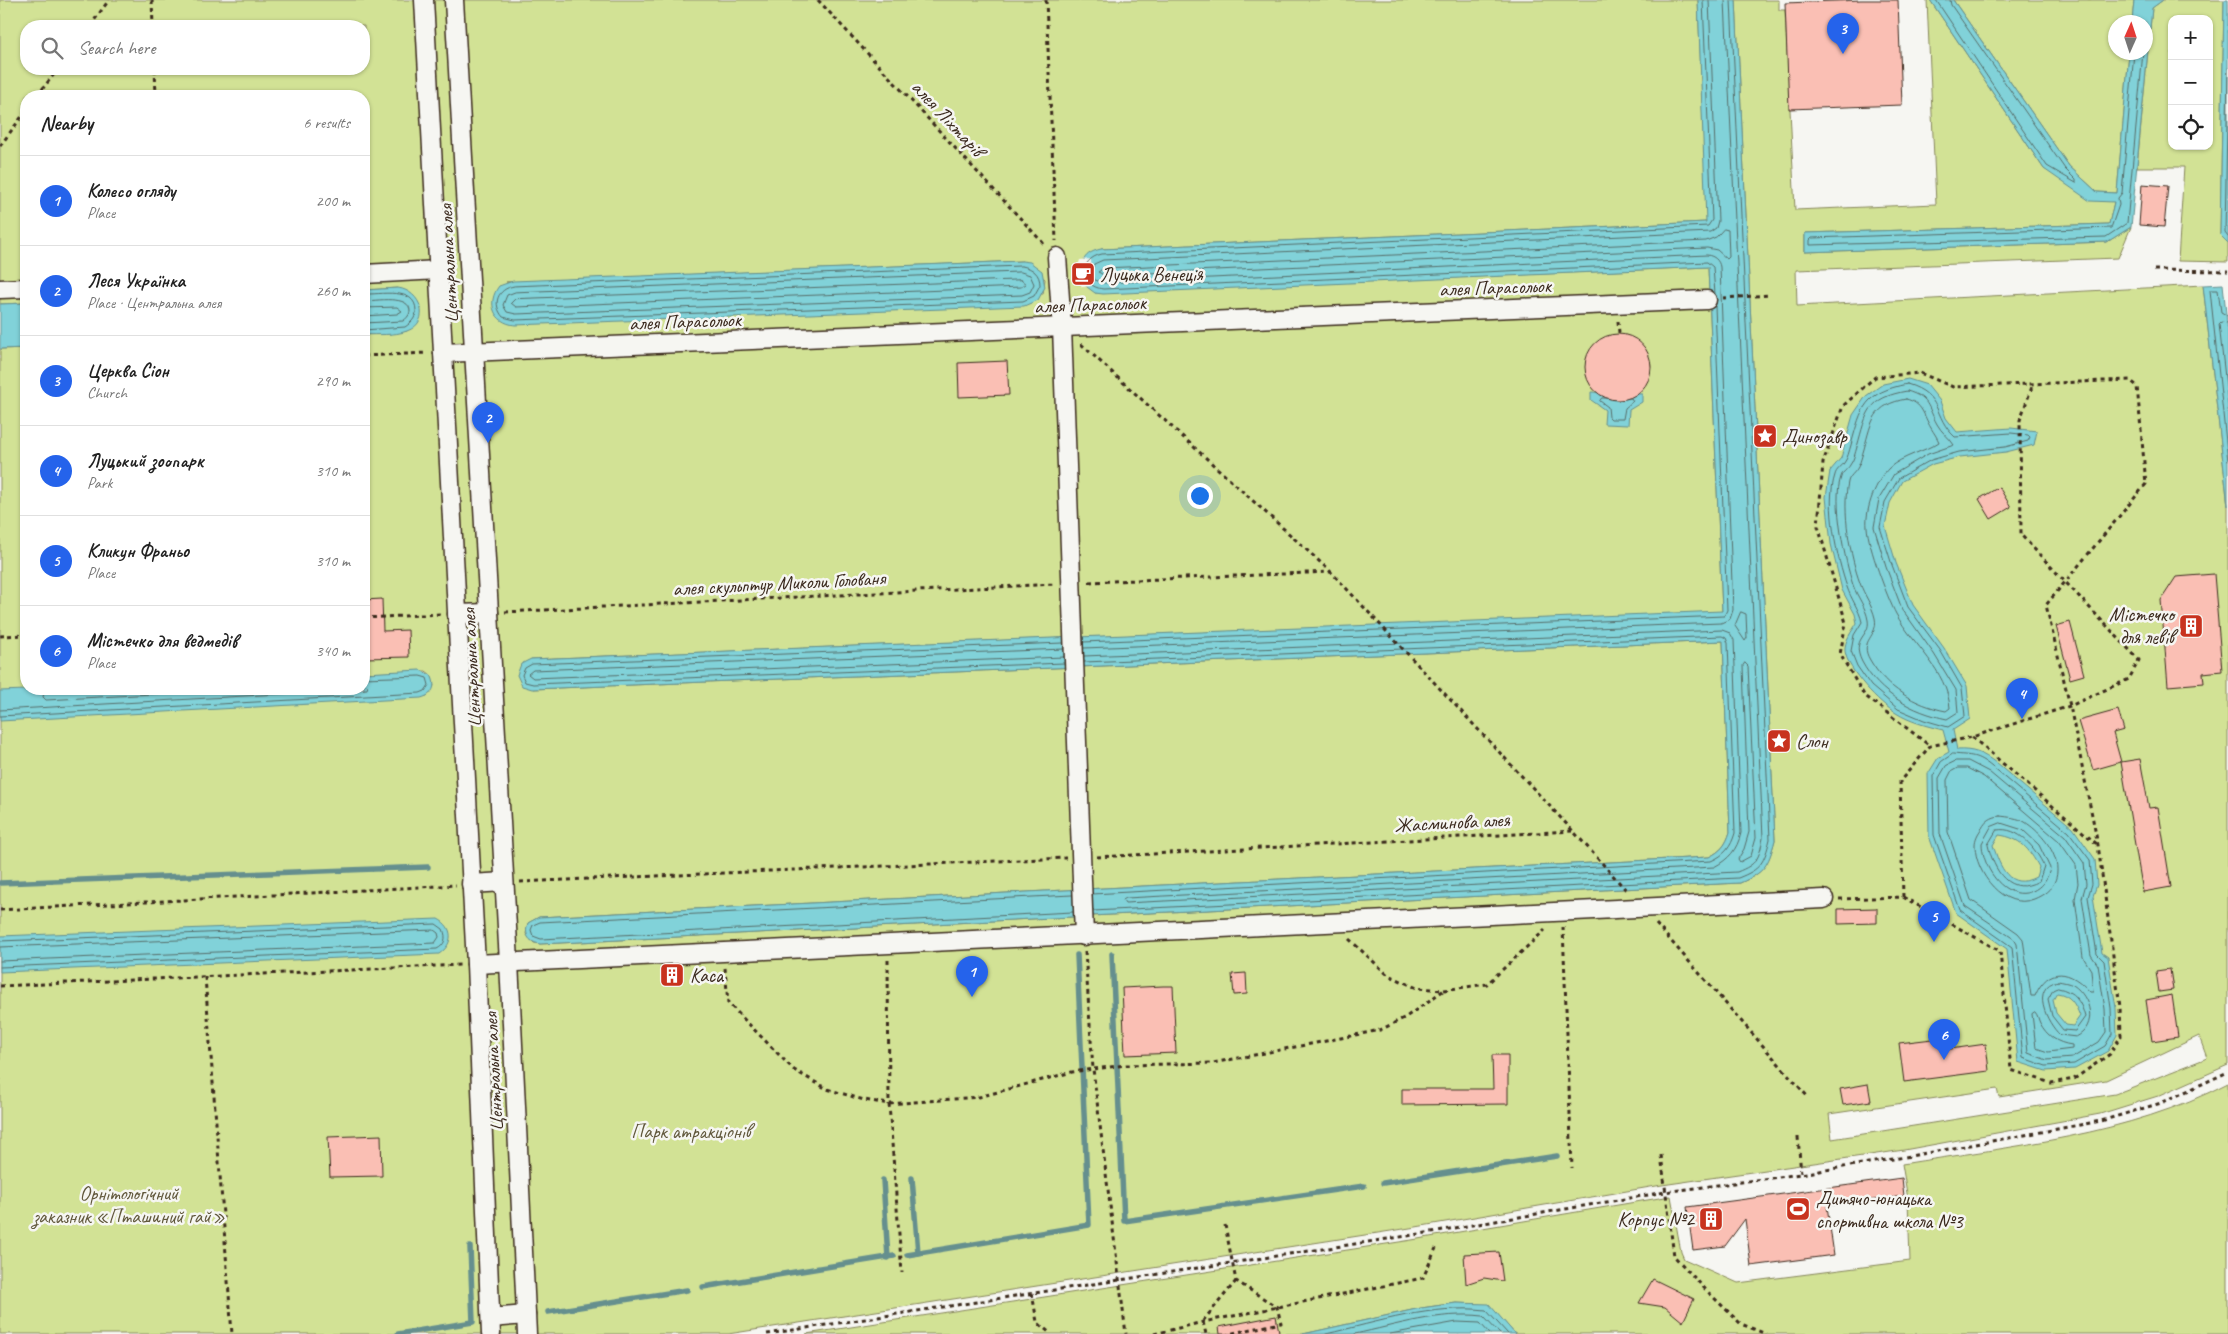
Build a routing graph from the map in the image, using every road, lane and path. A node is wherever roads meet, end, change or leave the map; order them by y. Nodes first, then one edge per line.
1 (109, 0) edge
2 (152, 0) edge
3 (424, 0) edge
4 (454, 0) edge
5 (818, 0) edge
6 (1046, 0) edge
7 (94, 20) edge
8 (153, 20) edge
9 (53, 75) edge
10 (155, 75) edge
11 (42, 90) edge
12 (156, 90) edge
13 (20, 119) edge
14 (0, 146) edge
15 (1057, 257) junction
16 (439, 270) junction
17 (2154, 270) dead end
18 (2228, 271) edge
19 (370, 274) edge
20 (20, 288) edge
21 (0, 289) edge
22 (1769, 295) dead end
23 (1707, 300) joint
24 (1062, 327) junction
25 (474, 352) junction
26 (443, 353) junction
27 (370, 356) edge
28 (2033, 383) junction
29 (1331, 572) junction
30 (2065, 579) junction
31 (1072, 583) junction
32 (489, 613) junction
33 (457, 614) junction
34 (370, 618) edge
35 (20, 635) edge
36 (0, 636) edge
37 (2070, 706) junction
38 (1972, 737) junction
39 (1930, 746) junction
40 (1573, 831) junction
41 (2098, 845) junction
42 (1082, 857) junction
43 (504, 882) junction
44 (471, 884) junction
45 (1903, 897) junction
46 (1824, 899) joint
47 (1641, 908) junction
48 (0, 910) edge
49 (1563, 912) junction
50 (1332, 923) junction
51 (1084, 936) junction
52 (888, 945) junction
53 (724, 952) junction
54 (509, 962) junction
55 (476, 964) junction
56 (205, 977) junction
57 (0, 986) edge
58 (1444, 990) junction
59 (1093, 1069) junction
60 (2228, 1072) edge
61 (1808, 1096) dead end
62 (889, 1104) junction
63 (1798, 1138) dead end
64 (1660, 1155) dead end
65 (1572, 1168) dead end
66 (1801, 1174) junction
67 (1665, 1192) junction
68 (1225, 1225) dead end
69 (1436, 1248) dead end
70 (1232, 1262) junction
71 (902, 1274) dead end
72 (1118, 1280) junction
73 (1236, 1281) junction
74 (1032, 1293) junction
75 (1278, 1306) junction
76 (526, 1315) junction
77 (1203, 1322) junction
78 (491, 1326) edge
79 (1244, 1332) edge
80 (232, 1334) edge
81 (526, 1334) edge
82 (767, 1334) edge
83 (1051, 1334) edge
84 (1126, 1334) edge
85 (1154, 1334) edge
86 (1206, 1334) edge
87 (1228, 1334) edge
88 (1766, 1334) edge

1 - 7 path
2 - 8 path
3 - 16 street, Центральна алея
4 - 25 street, Центральна алея
5 - 15 path, алея Ліхтарів
6 - 15 path
9 - 11 path
10 - 12 path
13 - 14 path
15 - 24 street
16 - 19 street
16 - 26 street, Центральна алея
17 - 18 path
20 - 21 street
22 - 23 path
23 - 24 street, алея Парасольок
24 - 25 street, алея Парасольок
24 - 29 path
24 - 31 street
25 - 26 street, алея Парасольок
25 - 32 street, Центральна алея
26 - 27 path
26 - 33 street, Центральна алея
28 - 30 path
28 - 30 path
28 - 39 path
29 - 31 path, алея скульптур Миколи Голованя
29 - 40 path
30 - 37 path
30 - 37 path
31 - 32 path, алея скульптур Миколи Голованя
31 - 42 street
32 - 33 street
32 - 43 street, Центральна алея
33 - 34 path
33 - 44 street, Центральна алея
35 - 36 path
37 - 38 path
37 - 41 path
38 - 39 path
38 - 41 path
39 - 45 path
40 - 42 path, Жасминова алея
40 - 47 path
41 - 45 path
42 - 43 path, Жасминова алея
42 - 51 street
43 - 44 street
43 - 54 street, Центральна алея
44 - 48 path
44 - 55 street, Центральна алея
45 - 46 path
46 - 47 street
47 - 49 street
47 - 61 path
49 - 50 street
49 - 58 path
49 - 65 path
50 - 51 street
50 - 58 path
51 - 52 street
51 - 59 path
52 - 53 street
52 - 62 path
53 - 54 street
53 - 62 path
54 - 55 street
54 - 76 street, Центральна алея
55 - 56 path
55 - 78 street, Центральна алея
56 - 57 path
56 - 80 path
58 - 59 path
59 - 62 path
59 - 72 path
60 - 66 path
62 - 71 path
63 - 66 path
64 - 67 path
66 - 67 path
67 - 70 path
67 - 88 path
68 - 70 path
69 - 75 path
70 - 72 path
70 - 73 path
72 - 74 path
72 - 84 path
73 - 75 path
73 - 77 path
74 - 82 path
74 - 83 path
75 - 77 path
75 - 79 path
76 - 78 street
76 - 81 street, Центральна алея
77 - 85 path
77 - 86 path
79 - 87 path

